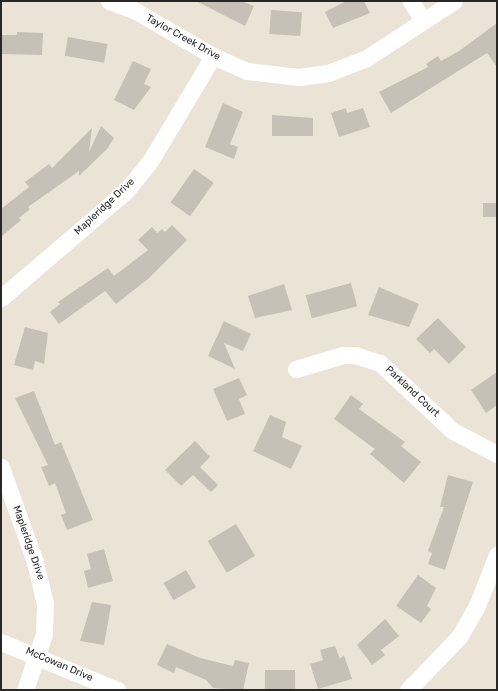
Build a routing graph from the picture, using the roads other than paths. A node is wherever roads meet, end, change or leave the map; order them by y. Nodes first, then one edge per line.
1 (109, 1) edge
2 (411, 1) edge
3 (454, 1) edge
4 (423, 21) junction
5 (212, 56) junction
6 (1, 298) edge
7 (296, 369) dead end
8 (497, 454) edge
9 (1, 467) edge
10 (497, 555) edge
11 (1, 642) edge
12 (37, 654) junction
13 (25, 690) edge
14 (117, 690) edge
15 (408, 690) edge

1 - 5 street, Taylor Creek Drive
2 - 4 street
3 - 4 street, Taylor Creek Drive
4 - 5 street, Taylor Creek Drive
5 - 6 street, Mapleridge Drive
7 - 8 street, Parkland Court
9 - 12 street, Mapleridge Drive
10 - 15 street
11 - 12 street, McCowan Drive
12 - 13 street, Mapleridge Drive
12 - 14 street, McCowan Drive

